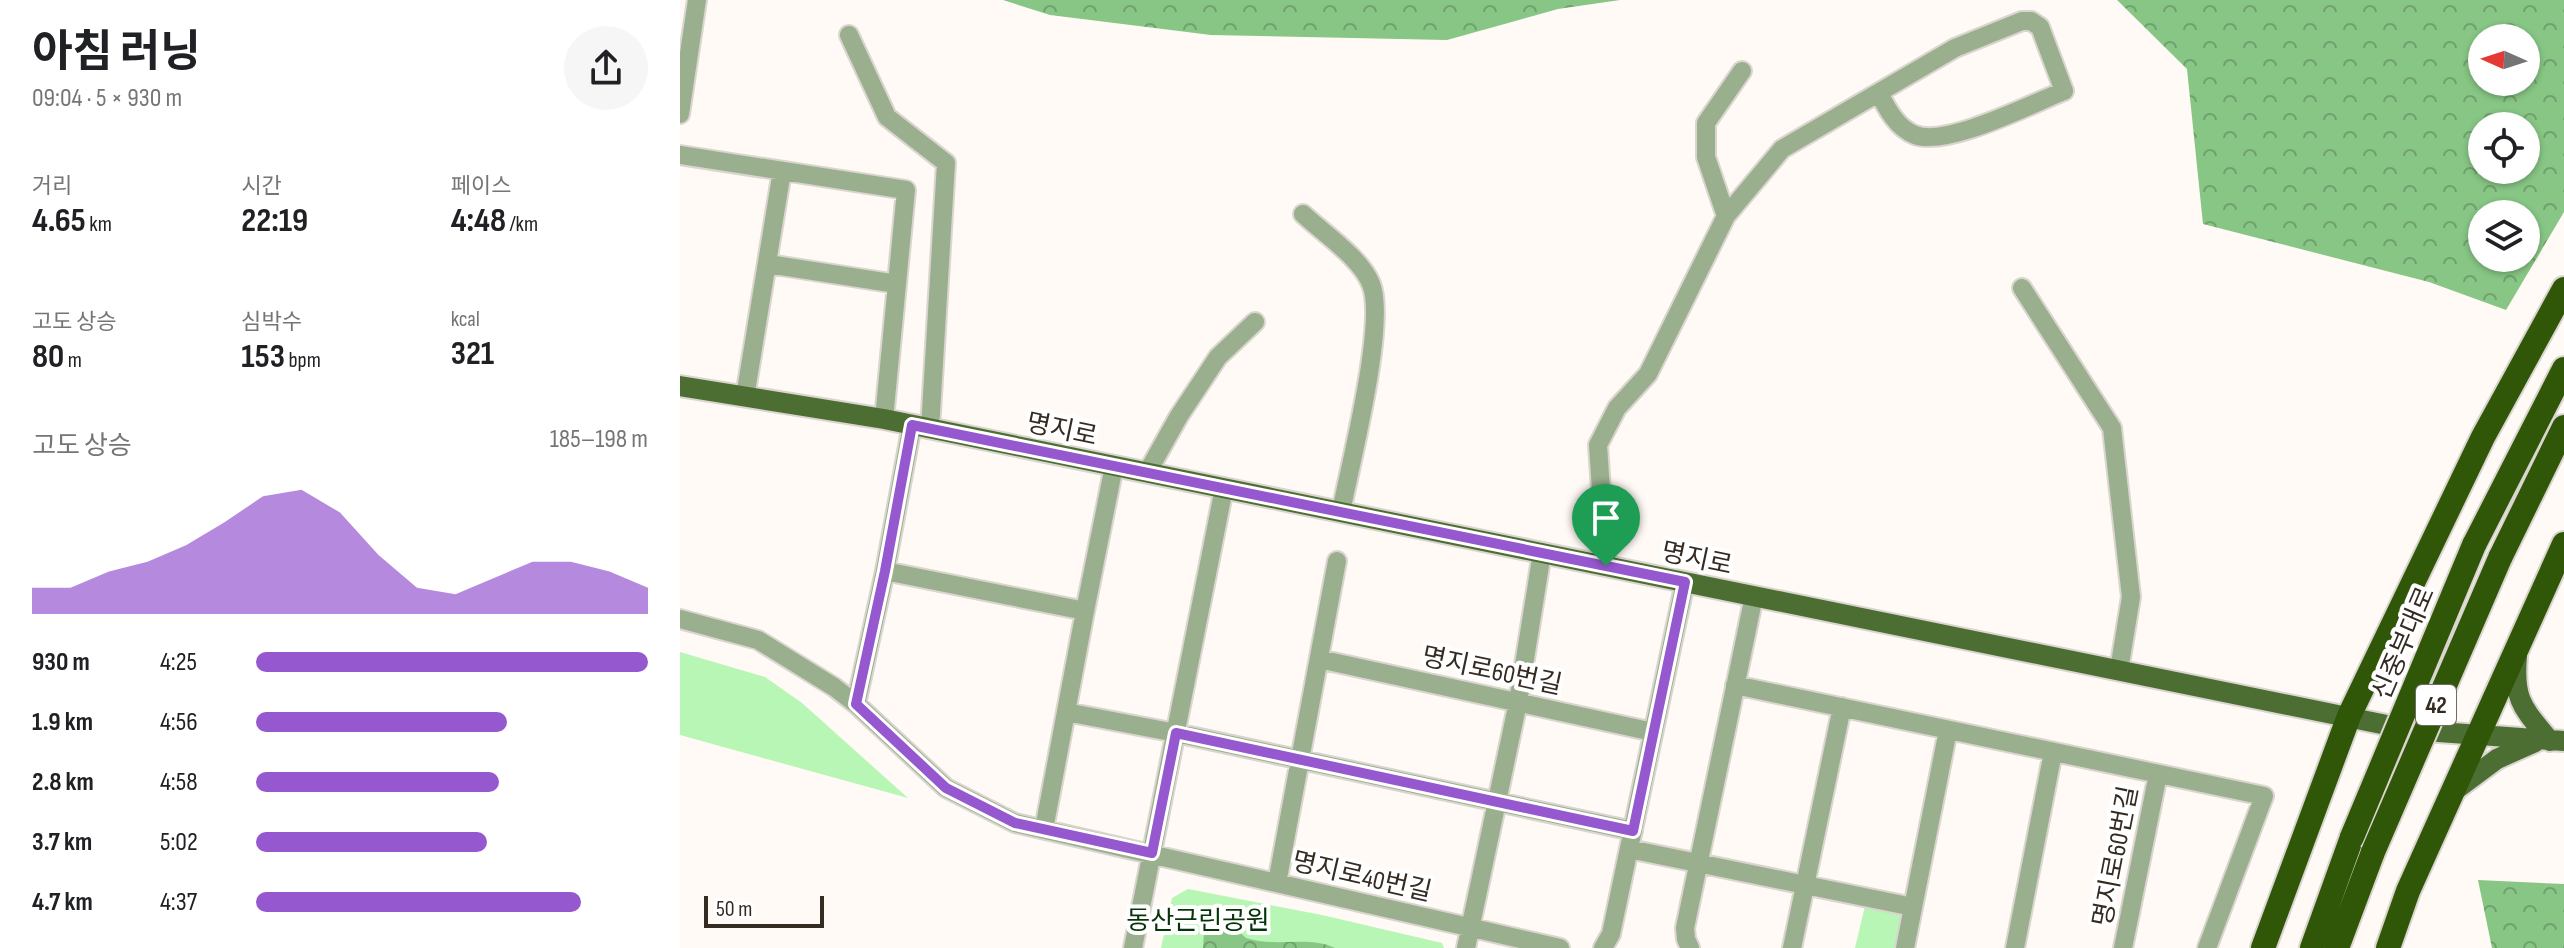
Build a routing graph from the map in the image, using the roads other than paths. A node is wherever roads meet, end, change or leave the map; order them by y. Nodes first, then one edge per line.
1 (697, 0) edge
2 (849, 35) dead end
3 (1742, 71) dead end
4 (1879, 93) junction
5 (680, 114) edge
6 (680, 155) edge
7 (782, 171) junction
8 (1303, 214) dead end
9 (1726, 216) junction
10 (768, 264) junction
11 (897, 284) junction
12 (2022, 288) dead end
13 (2564, 289) edge
14 (1255, 322) dead end
15 (2564, 369) edge
16 (680, 386) edge
17 (745, 397) junction
18 (884, 419) junction
19 (921, 427) junction
20 (2564, 427) edge
21 (1114, 466) junction
22 (1147, 473) junction
23 (1224, 488) junction
24 (1341, 512) junction
25 (2564, 544) edge
26 (1542, 553) junction
27 (1337, 561) dead end
28 (1606, 566) junction
29 (885, 571) junction
30 (1685, 582) junction
31 (1754, 596) junction
32 (1085, 611) junction
33 (680, 619) edge
34 (2518, 645) junction
35 (1319, 659) junction
36 (2119, 670) junction
37 (1735, 685) junction
38 (1518, 702) junction
39 (856, 704) junction
40 (1842, 707) junction
41 (1066, 712) junction
42 (2349, 716) junction
43 (1948, 730) junction
44 (1653, 732) junction
45 (1176, 733) junction
46 (2477, 733) junction
47 (2551, 741) edge
48 (2053, 752) junction
49 (1300, 759) junction
50 (2158, 774) junction
51 (2451, 794) junction
52 (1498, 802) junction
53 (1044, 829) junction
54 (1631, 840) junction
55 (1152, 853) junction
56 (1698, 863) junction
57 (1277, 883) junction
58 (1805, 885) junction
59 (1913, 907) junction
60 (1470, 928) junction
61 (1133, 948) edge
62 (1466, 948) edge
63 (1560, 948) edge
64 (1603, 948) edge
65 (1690, 948) edge
66 (1792, 948) edge
67 (1905, 948) edge
68 (2015, 948) edge
69 (2123, 948) edge
70 (2207, 948) edge
71 (2263, 948) edge
72 (2312, 948) edge
73 (2337, 948) edge
74 (2388, 948) edge

1 - 5 street
2 - 19 street
3 - 9 street
4 - 4 street
4 - 9 street
6 - 7 street
7 - 10 street
7 - 11 street
8 - 24 street
9 - 28 street
10 - 11 street
10 - 17 street
11 - 18 street
12 - 36 street
13 - 42 highway
14 - 22 street
15 - 72 highway, 신중부대로 / 42, bridge
16 - 17 main road, 명지로
17 - 18 main road, 명지로
18 - 19 main road, 명지로
19 - 21 main road, 명지로
19 - 29 street
20 - 73 highway, 42, bridge
21 - 22 main road, 명지로
21 - 32 street
22 - 23 main road, 명지로
23 - 24 main road, 명지로
23 - 45 street
24 - 26 main road, 명지로
25 - 34 highway
26 - 28 main road, 명지로
26 - 38 street
27 - 35 street
28 - 30 main road, 명지로
29 - 32 street
29 - 39 street
30 - 31 main road, 명지로
30 - 44 street
31 - 36 main road, 명지로
31 - 37 street
32 - 41 street
33 - 39 street, 명지로40번길
34 - 46 highway
34 - 47 main road
35 - 38 street, 명지로60번길
35 - 49 street
36 - 42 main road, 명지로
37 - 40 street, 명지로60번길
37 - 56 street
38 - 44 street, 명지로60번길
38 - 52 street
39 - 53 street, 명지로40번길
40 - 43 street, 명지로60번길
40 - 58 street
41 - 45 street
41 - 53 street
42 - 46 main road, 명지로
42 - 71 highway
43 - 48 street, 명지로60번길
43 - 59 street
44 - 54 street
45 - 49 street
45 - 55 street
46 - 47 main road, 명지로
46 - 51 highway
47 - 51 main road
48 - 50 street, 명지로60번길
48 - 68 street
49 - 52 street
49 - 57 street
50 - 69 street, 명지로60번길
50 - 70 street, 명지로60번길
51 - 74 highway
52 - 54 street
52 - 60 street
53 - 55 street, 명지로40번길
54 - 56 street
54 - 64 street
55 - 57 street, 명지로40번길
55 - 61 street
56 - 58 street
56 - 65 street
57 - 60 street, 명지로40번길
58 - 59 street
58 - 66 street
59 - 67 street
60 - 62 street
60 - 63 street, 명지로40번길

